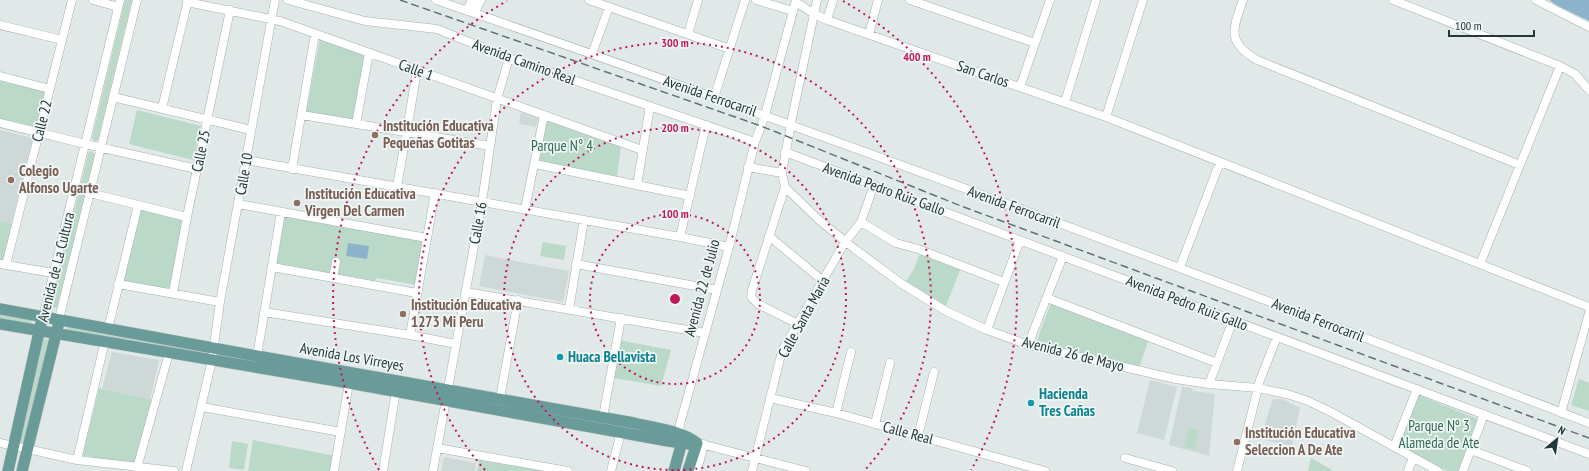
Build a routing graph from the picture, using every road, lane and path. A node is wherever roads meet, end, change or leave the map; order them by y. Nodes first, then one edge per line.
1 (72, 0) edge
2 (92, 0) edge
3 (137, 0) edge
4 (275, 0) edge
5 (288, 0) edge
6 (436, 0) edge
7 (472, 0) edge
8 (481, 0) edge
9 (589, 0) edge
10 (698, 0) edge
11 (745, 0) edge
12 (756, 0) edge
13 (817, 0) edge
14 (833, 0) edge
15 (878, 0) edge
16 (910, 0) edge
17 (1049, 0) edge
18 (1096, 0) edge
19 (1143, 0) edge
20 (1243, 0) edge
21 (1393, 0) edge
22 (1536, 0) edge
23 (188, 1) edge
24 (796, 1) edge
25 (922, 2) edge
26 (119, 3) edge
27 (609, 7) junction
28 (230, 10) junction
29 (470, 11) junction
30 (793, 11) junction
31 (814, 14) junction
32 (271, 19) junction
33 (827, 20) junction
34 (0, 25) edge
35 (1589, 27) edge
36 (316, 34) junction
37 (688, 34) junction
38 (869, 34) junction
39 (62, 40) junction
40 (1035, 43) junction
41 (730, 49) junction
42 (369, 53) junction
43 (592, 54) junction
44 (508, 58) junction
45 (1560, 66) junction
46 (417, 71) junction
47 (0, 76) edge
48 (1020, 87) junction
49 (50, 89) junction
50 (1589, 90) edge
51 (113, 97) junction
52 (714, 98) junction
53 (497, 99) junction
54 (1065, 102) junction
55 (650, 106) junction
56 (162, 108) junction
57 (302, 115) junction
58 (544, 115) junction
59 (765, 115) junction
60 (1106, 116) junction
61 (207, 120) junction
62 (0, 123) edge
63 (356, 124) junction
64 (791, 124) junction
65 (706, 125) junction
66 (251, 130) junction
67 (405, 132) junction
68 (39, 133) junction
69 (755, 142) junction
70 (85, 144) junction
71 (490, 146) junction
72 (101, 147) junction
73 (642, 150) junction
74 (785, 152) junction
75 (246, 160) junction
76 (1220, 162) junction
77 (534, 164) junction
78 (1520, 165) junction
79 (748, 167) junction
80 (197, 169) junction
81 (292, 169) junction
82 (782, 173) junction
83 (637, 184) junction
84 (874, 185) junction
85 (397, 187) junction
86 (785, 188) junction
87 (90, 193) junction
88 (435, 193) junction
89 (690, 196) junction
90 (482, 202) junction
91 (138, 204) junction
92 (238, 204) junction
93 (525, 209) junction
94 (281, 212) junction
95 (187, 217) junction
96 (584, 220) junction
97 (861, 222) junction
98 (769, 236) junction
99 (680, 237) junction
100 (427, 238) junction
101 (1020, 240) junction
102 (845, 242) junction
103 (729, 247) junction
104 (1063, 256) junction
105 (336, 262) dead end
106 (3, 264) edge
107 (576, 264) junction
108 (1480, 264) junction
109 (272, 267) junction
110 (1180, 267) junction
111 (53, 273) junction
112 (334, 273) dead end
113 (823, 282) junction
114 (1004, 282) junction
115 (118, 284) junction
116 (717, 290) junction
117 (466, 292) junction
118 (173, 293) junction
119 (417, 293) junction
120 (1047, 298) junction
121 (518, 300) junction
122 (220, 302) junction
123 (1589, 307) edge
124 (0, 309) edge
125 (569, 309) junction
126 (264, 312) junction
127 (1589, 313) edge
128 (43, 317) junction
129 (621, 318) junction
130 (59, 319) junction
131 (1233, 320) junction
132 (0, 324) edge
133 (798, 324) junction
134 (108, 329) junction
135 (40, 330) junction
136 (987, 330) junction
137 (56, 333) junction
138 (705, 333) junction
139 (410, 335) junction
140 (1277, 336) junction
141 (105, 341) junction
142 (456, 344) junction
143 (1028, 344) junction
144 (213, 348) junction
145 (851, 352) dead end
146 (169, 353) junction
147 (257, 356) junction
148 (212, 360) junction
149 (890, 363) dead end
150 (1217, 363) junction
151 (934, 372) dead end
152 (349, 383) junction
153 (1209, 384) junction
154 (1258, 388) junction
155 (1417, 389) junction
156 (396, 391) junction
157 (447, 395) junction
158 (500, 398) junction
159 (770, 398) junction
160 (202, 407) junction
161 (836, 413) junction
162 (1561, 413) junction
163 (1484, 414) junction
164 (603, 417) junction
165 (1589, 423) edge
166 (874, 424) junction
167 (341, 432) junction
168 (621, 432) junction
169 (918, 436) junction
170 (679, 438) junction
171 (0, 443) edge
172 (700, 444) junction
173 (14, 447) junction
174 (1394, 447) junction
175 (437, 448) junction
176 (27, 450) junction
177 (1471, 450) junction
178 (1589, 454) edge
179 (1125, 458) dead end
180 (1413, 458) junction
181 (755, 459) junction
182 (77, 460) junction
183 (137, 468) junction
184 (8, 471) edge
185 (22, 471) edge
186 (174, 471) edge
187 (186, 471) edge
188 (334, 471) edge
189 (383, 471) edge
190 (433, 471) edge
191 (568, 471) edge
192 (611, 471) edge
193 (674, 471) edge
194 (688, 471) edge
195 (696, 471) edge
196 (752, 471) edge
197 (806, 471) edge
198 (1045, 471) edge
199 (1172, 471) edge
200 (1237, 471) edge
201 (1408, 471) edge
202 (1438, 471) edge
203 (1463, 471) edge
204 (1527, 471) edge

1 - 39 street, Calle 22
2 - 26 street
3 - 51 street, Avenida de La Cultura
4 - 32 street, Calle 10
5 - 44 street, Avenida Camino Real
6 - 29 street, Avenida Ferrocarril
7 - 29 street
8 - 29 street
9 - 27 street
10 - 37 street
11 - 41 street
12 - 30 street
13 - 31 street
14 - 33 street
15 - 38 street
16 - 25 street
17 - 40 street
18 - 54 street
19 - 60 street
20 - 78 street
21 - 45 street
22 - 35 street
23 - 28 street, Calle 1
23 - 56 street
24 - 30 street, Avenida 22 de Julio
24 - 31 street, San Carlos
25 - 40 street
26 - 70 street, Avenida de La Cultura
27 - 37 street
27 - 43 street
28 - 32 street, Calle 1
28 - 61 street, Calle 25
29 - 43 street, Avenida Ferrocarril
30 - 59 street, Avenida 22 de Julio
31 - 33 street, San Carlos
31 - 64 street
32 - 36 street, Calle 1
32 - 66 street, Calle 10
33 - 38 street, San Carlos
34 - 39 street
36 - 42 street, Calle 1
36 - 57 street
37 - 41 street
38 - 48 street, San Carlos
39 - 49 street, Calle 22
40 - 48 street
41 - 52 street
42 - 46 street, Calle 1
42 - 63 street
43 - 52 street, Avenida Ferrocarril
44 - 53 street, Calle 16
44 - 55 street, Avenida Camino Real
45 - 50 street
45 - 78 street
46 - 53 street, Calle 1
46 - 67 street
47 - 49 street
48 - 54 street, San Carlos
49 - 68 street, Calle 22
51 - 56 street
51 - 72 street, Avenida de La Cultura
52 - 59 street, Avenida Ferrocarril
53 - 58 street, Calle 1
53 - 71 street, Calle 16
54 - 60 street, San Carlos
55 - 65 street, Avenida Camino Real
55 - 73 street
56 - 61 street
57 - 63 street
57 - 81 street
58 - 73 street, Calle 1
58 - 77 street
59 - 64 street, Avenida Ferrocarril
59 - 69 street, Avenida 22 de Julio
60 - 76 street, San Carlos
61 - 66 street
61 - 80 street, Calle 25
62 - 68 street
63 - 67 street
64 - 74 street
64 - 110 street, Avenida Ferrocarril
65 - 69 street, Avenida Camino Real
65 - 89 street
66 - 75 street, Calle 10
67 - 71 street
67 - 85 street
68 - 70 street
68 - 106 street, Calle 22
69 - 79 street, Avenida 22 de Julio
70 - 72 street
70 - 111 street, Avenida de La Cultura
71 - 90 street, Calle 16
72 - 80 street
72 - 87 street, Avenida de La Cultura
73 - 83 street
74 - 82 street
74 - 84 street, Avenida Pedro Ruiz Gallo
75 - 81 street
75 - 92 street, Calle 10
76 - 108 street, San Carlos
76 - 110 street
77 - 83 street
77 - 93 street
78 - 108 street
79 - 82 street
79 - 103 street, Avenida 22 de Julio
80 - 95 street, Calle 25
81 - 85 street
82 - 86 street
83 - 89 street
84 - 97 street, Calle Santa María
84 - 101 street, Avenida Pedro Ruiz Gallo
85 - 88 street
86 - 98 street
86 - 102 street, Avenida 26 de Mayo
87 - 91 street
87 - 130 street, Avenida de La Cultura
88 - 90 street
88 - 100 street
89 - 99 street
90 - 93 street
90 - 117 street, Calle 16
91 - 95 street
91 - 115 street
92 - 94 street
92 - 122 street, Calle 10
93 - 96 street
94 - 100 street
94 - 109 street
95 - 118 street, Calle 25
96 - 99 street
96 - 107 street
97 - 102 street, Calle Santa María
97 - 114 street
98 - 113 street
98 - 133 street
99 - 103 street
100 - 119 street
101 - 104 street, Avenida Pedro Ruiz Gallo
101 - 114 street
102 - 113 street, Calle Santa María
102 - 136 street, Avenida 26 de Mayo
103 - 116 street, Avenida 22 de Julio
104 - 120 street
104 - 131 street, Avenida Pedro Ruiz Gallo
105 - 112 street
106 - 111 street
107 - 116 street
107 - 125 street
108 - 123 street, San Carlos
109 - 119 street
109 - 126 street
110 - 162 street, Avenida Ferrocarril
111 - 128 street, Avenida de La Cultura
113 - 133 street, Calle Santa María
114 - 136 street
115 - 118 street
115 - 134 street
116 - 138 street, Avenida 22 de Julio
117 - 121 street
117 - 142 street, Calle 16
118 - 122 street
119 - 139 street
120 - 143 street
120 - 150 street
121 - 125 street
121 - 158 street
122 - 144 street, Calle 10
124 - 128 main road, Avenida Los Virreyes
125 - 129 street
126 - 139 street
126 - 147 street
127 - 162 street
128 - 130 main road, Avenida Los Virreyes
128 - 135 main road, Avenida de La Cultura
129 - 138 street
129 - 164 street
130 - 134 main road, Avenida Los Virreyes
130 - 137 main road, Avenida de La Cultura
131 - 140 street, Avenida Pedro Ruiz Gallo
131 - 150 street
132 - 135 main road, Avenida Los Virreyes
133 - 159 street, Calle Santa María
134 - 144 main road, Avenida Los Virreyes
135 - 137 main road, Avenida Los Virreyes
135 - 173 main road, Avenida de La Cultura
136 - 143 street, Avenida 26 de Mayo
137 - 141 main road, Avenida Los Virreyes
137 - 176 main road, Avenida de La Cultura
138 - 170 street, Avenida 22 de Julio
139 - 142 street
140 - 154 street
140 - 155 street, Avenida Pedro Ruiz Gallo
141 - 146 main road, Avenida Los Virreyes
141 - 182 street
142 - 157 street, Calle 16
143 - 153 street, Avenida 26 de Mayo
144 - 147 main road, Avenida Los Virreyes
144 - 148 street, Calle 10
145 - 161 street
146 - 148 main road, Avenida Los Virreyes
146 - 183 street
147 - 157 main road, Avenida Los Virreyes
148 - 152 main road, Avenida Los Virreyes
148 - 160 street, Calle 10
149 - 166 street
150 - 153 street
151 - 169 street
152 - 156 main road, Avenida Los Virreyes
152 - 167 street
153 - 154 street, Avenida 26 de Mayo
154 - 174 street, Avenida 26 de Mayo
154 - 200 street
155 - 163 street, Avenida Pedro Ruiz Gallo
155 - 174 street
156 - 157 main road, Avenida Los Virreyes
156 - 189 street
157 - 158 main road, Avenida Los Virreyes
157 - 168 main road, Avenida Los Virreyes
157 - 175 street, Calle 16
158 - 164 main road, Avenida Los Virreyes
159 - 161 street, Calle Real
159 - 181 street, Calle Santa María
160 - 167 street
160 - 187 street, Calle 10
161 - 166 street, Calle Real
162 - 165 street, Avenida Ferrocarril
163 - 177 street
163 - 178 street, Avenida Pedro Ruiz Gallo
164 - 170 main road, Avenida Los Virreyes
166 - 169 street, Calle Real
167 - 188 street
168 - 170 main road, Avenida Los Virreyes
168 - 192 street
169 - 198 street, Calle Real
170 - 172 main road, Avenida Los Virreyes
170 - 193 main road
171 - 173 street
172 - 181 street, Avenida Los Virreyes
172 - 194 main road
172 - 195 street
173 - 176 street
173 - 184 main road, Avenida de La Cultura
174 - 180 street, Avenida 26 de Mayo
175 - 190 street, Calle 16
175 - 191 street
176 - 182 street
176 - 185 main road, Avenida de La Cultura
177 - 203 street
177 - 204 street
179 - 199 street
180 - 201 street
180 - 202 street, Avenida 26 de Mayo
181 - 196 street, Calle Santa María
181 - 197 street, Avenida Los Virreyes
182 - 183 street
183 - 186 street

